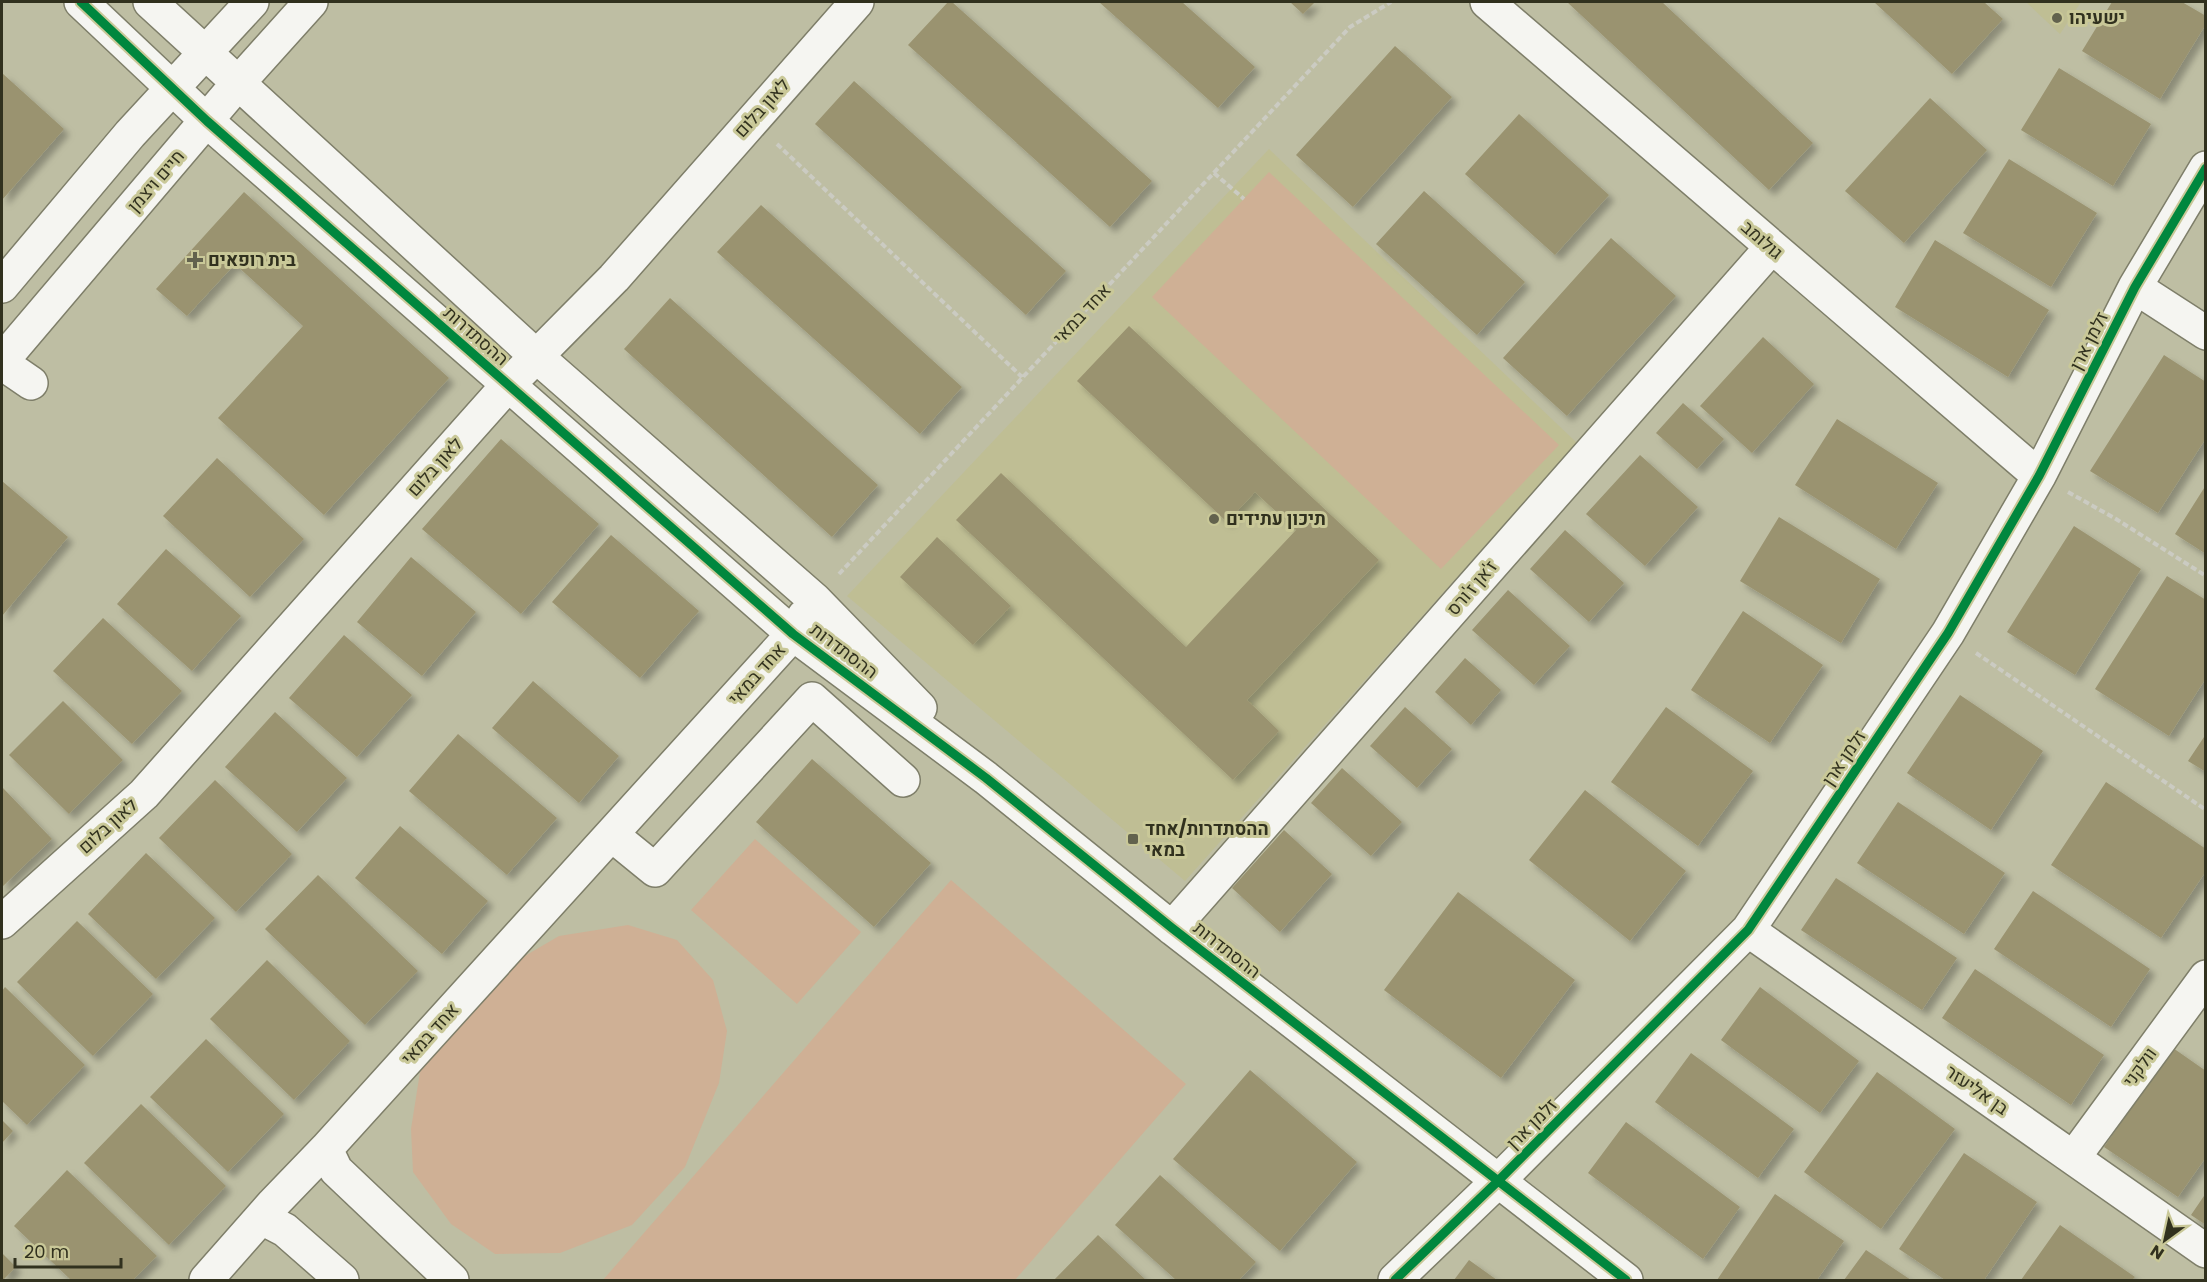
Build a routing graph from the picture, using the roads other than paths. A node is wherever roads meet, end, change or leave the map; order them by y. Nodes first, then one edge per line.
1 (81, 2) edge
2 (252, 2) edge
3 (312, 2) edge
4 (857, 2) edge
5 (1487, 2) edge
6 (154, 5) edge
7 (128, 46) junction
8 (205, 53) junction
9 (239, 82) junction
10 (171, 88) junction
11 (207, 121) junction
12 (130, 134) junction
13 (2205, 168) edge
14 (1772, 248) junction
15 (2, 286) edge
16 (2135, 287) junction
17 (2205, 333) edge
18 (536, 356) junction
19 (2, 362) edge
20 (32, 383) dead end
21 (507, 386) junction
22 (2039, 476) junction
23 (815, 600) junction
24 (793, 634) junction
25 (986, 777) junction
26 (903, 780) dead end
27 (612, 835) junction
28 (2, 922) edge
29 (1172, 928) junction
30 (1748, 930) junction
31 (2205, 977) edge
32 (326, 1149) junction
33 (2074, 1157) junction
34 (1497, 1182) junction
35 (262, 1218) junction
36 (2205, 1251) edge
37 (206, 1281) edge
38 (342, 1281) edge
39 (452, 1281) edge
40 (1395, 1281) edge
41 (1626, 1281) edge

1 - 7 street, ההסתדרות
2 - 6 street
2 - 8 street
3 - 9 street, חיים ויצמן
4 - 18 street, לאון בלום
5 - 14 street, גולומב
6 - 8 street, ההסתדרות
7 - 10 street, ההסתדרות
7 - 12 street
8 - 9 street, ההסתדרות
8 - 10 street
9 - 11 street, חיים ויצמן
9 - 18 street, ההסתדרות
10 - 11 street, ההסתדרות
10 - 12 street
11 - 19 street, חיים ויצמן
11 - 21 street, ההסתדרות
12 - 15 street
13 - 16 street, זלמן ארן
14 - 22 street, גולומב
14 - 29 street, ז'אן ז'ורס
16 - 17 street
16 - 22 street, זלמן ארן
18 - 21 street, לאון בלום
18 - 23 street, ההסתדרות
19 - 20 street
21 - 24 street, ההסתדרות
21 - 28 street, לאון בלום
22 - 30 street, זלמן ארן
23 - 24 street, אחד במאי
23 - 25 street, ההסתדרות
24 - 25 street, ההסתדרות
24 - 27 street, אחד במאי
25 - 29 street, ההסתדרות
26 - 27 street
27 - 32 street, אחד במאי
29 - 34 street, ההסתדרות
30 - 33 street, בן אליעזר
30 - 34 street, זלמן ארן
31 - 33 street, וולקני
32 - 35 street, אחד במאי
32 - 39 street
33 - 36 street, בן אליעזר
34 - 40 street, זלמן ארן
34 - 41 street, ההסתדרות
35 - 37 street, אחד במאי
35 - 38 street

